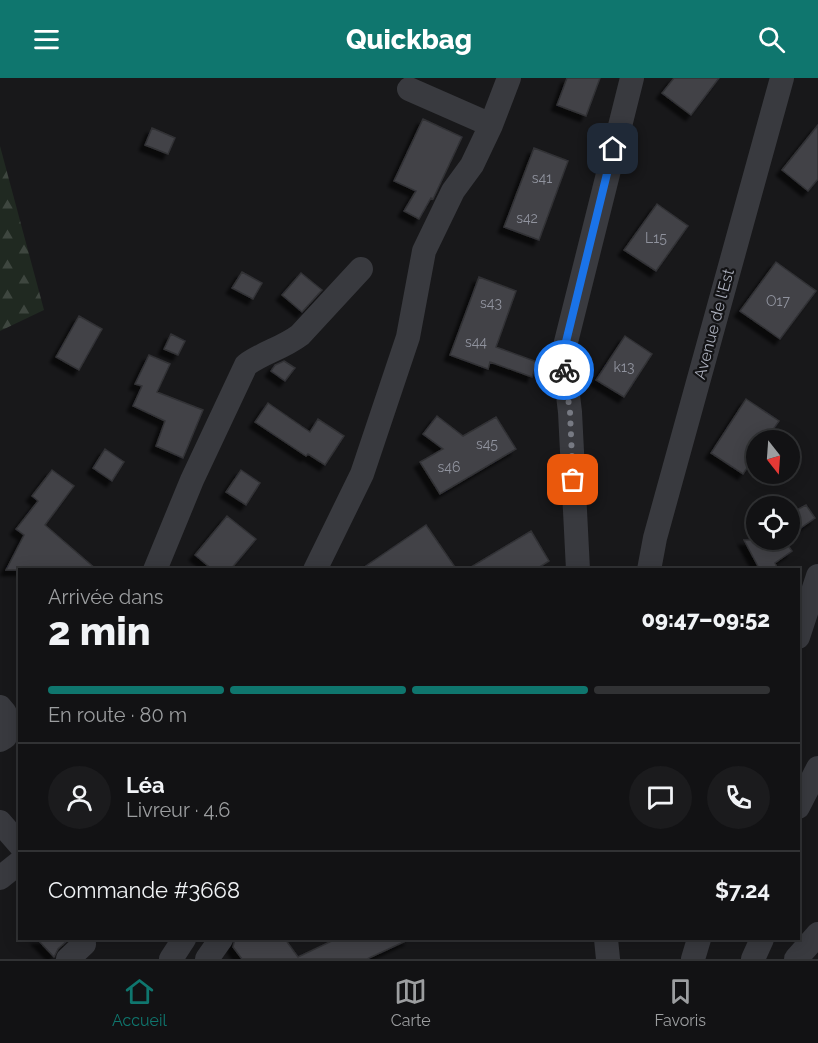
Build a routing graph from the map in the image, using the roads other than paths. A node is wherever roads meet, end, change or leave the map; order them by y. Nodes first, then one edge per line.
1 (509, 78) edge
2 (632, 78) edge
3 (782, 78) edge
4 (408, 89) dead end
5 (491, 125) junction
6 (361, 269) dead end
7 (156, 568) edge
8 (316, 568) edge
9 (578, 568) edge
10 (649, 568) edge
11 (818, 576) edge
12 (800, 632) edge
13 (0, 707) edge
14 (0, 740) edge
15 (818, 768) edge
16 (800, 803) edge
17 (0, 822) edge
18 (18, 843) edge
19 (18, 864) edge
20 (0, 878) edge
21 (818, 934) edge
22 (183, 940) edge
23 (221, 940) edge
24 (606, 940) edge
25 (699, 940) edge
26 (762, 940) edge
27 (171, 959) edge
28 (207, 959) edge
29 (608, 959) edge
30 (693, 959) edge
31 (753, 959) edge
32 (796, 959) edge

1 - 5 street
2 - 9 street
3 - 10 street, Avenue de l'Est
4 - 5 street
5 - 8 street
6 - 7 street
11 - 12 street
13 - 14 street
15 - 16 street
17 - 18 street
19 - 20 street
21 - 32 street
22 - 27 street
23 - 28 street
24 - 29 street
25 - 30 street
26 - 31 street

